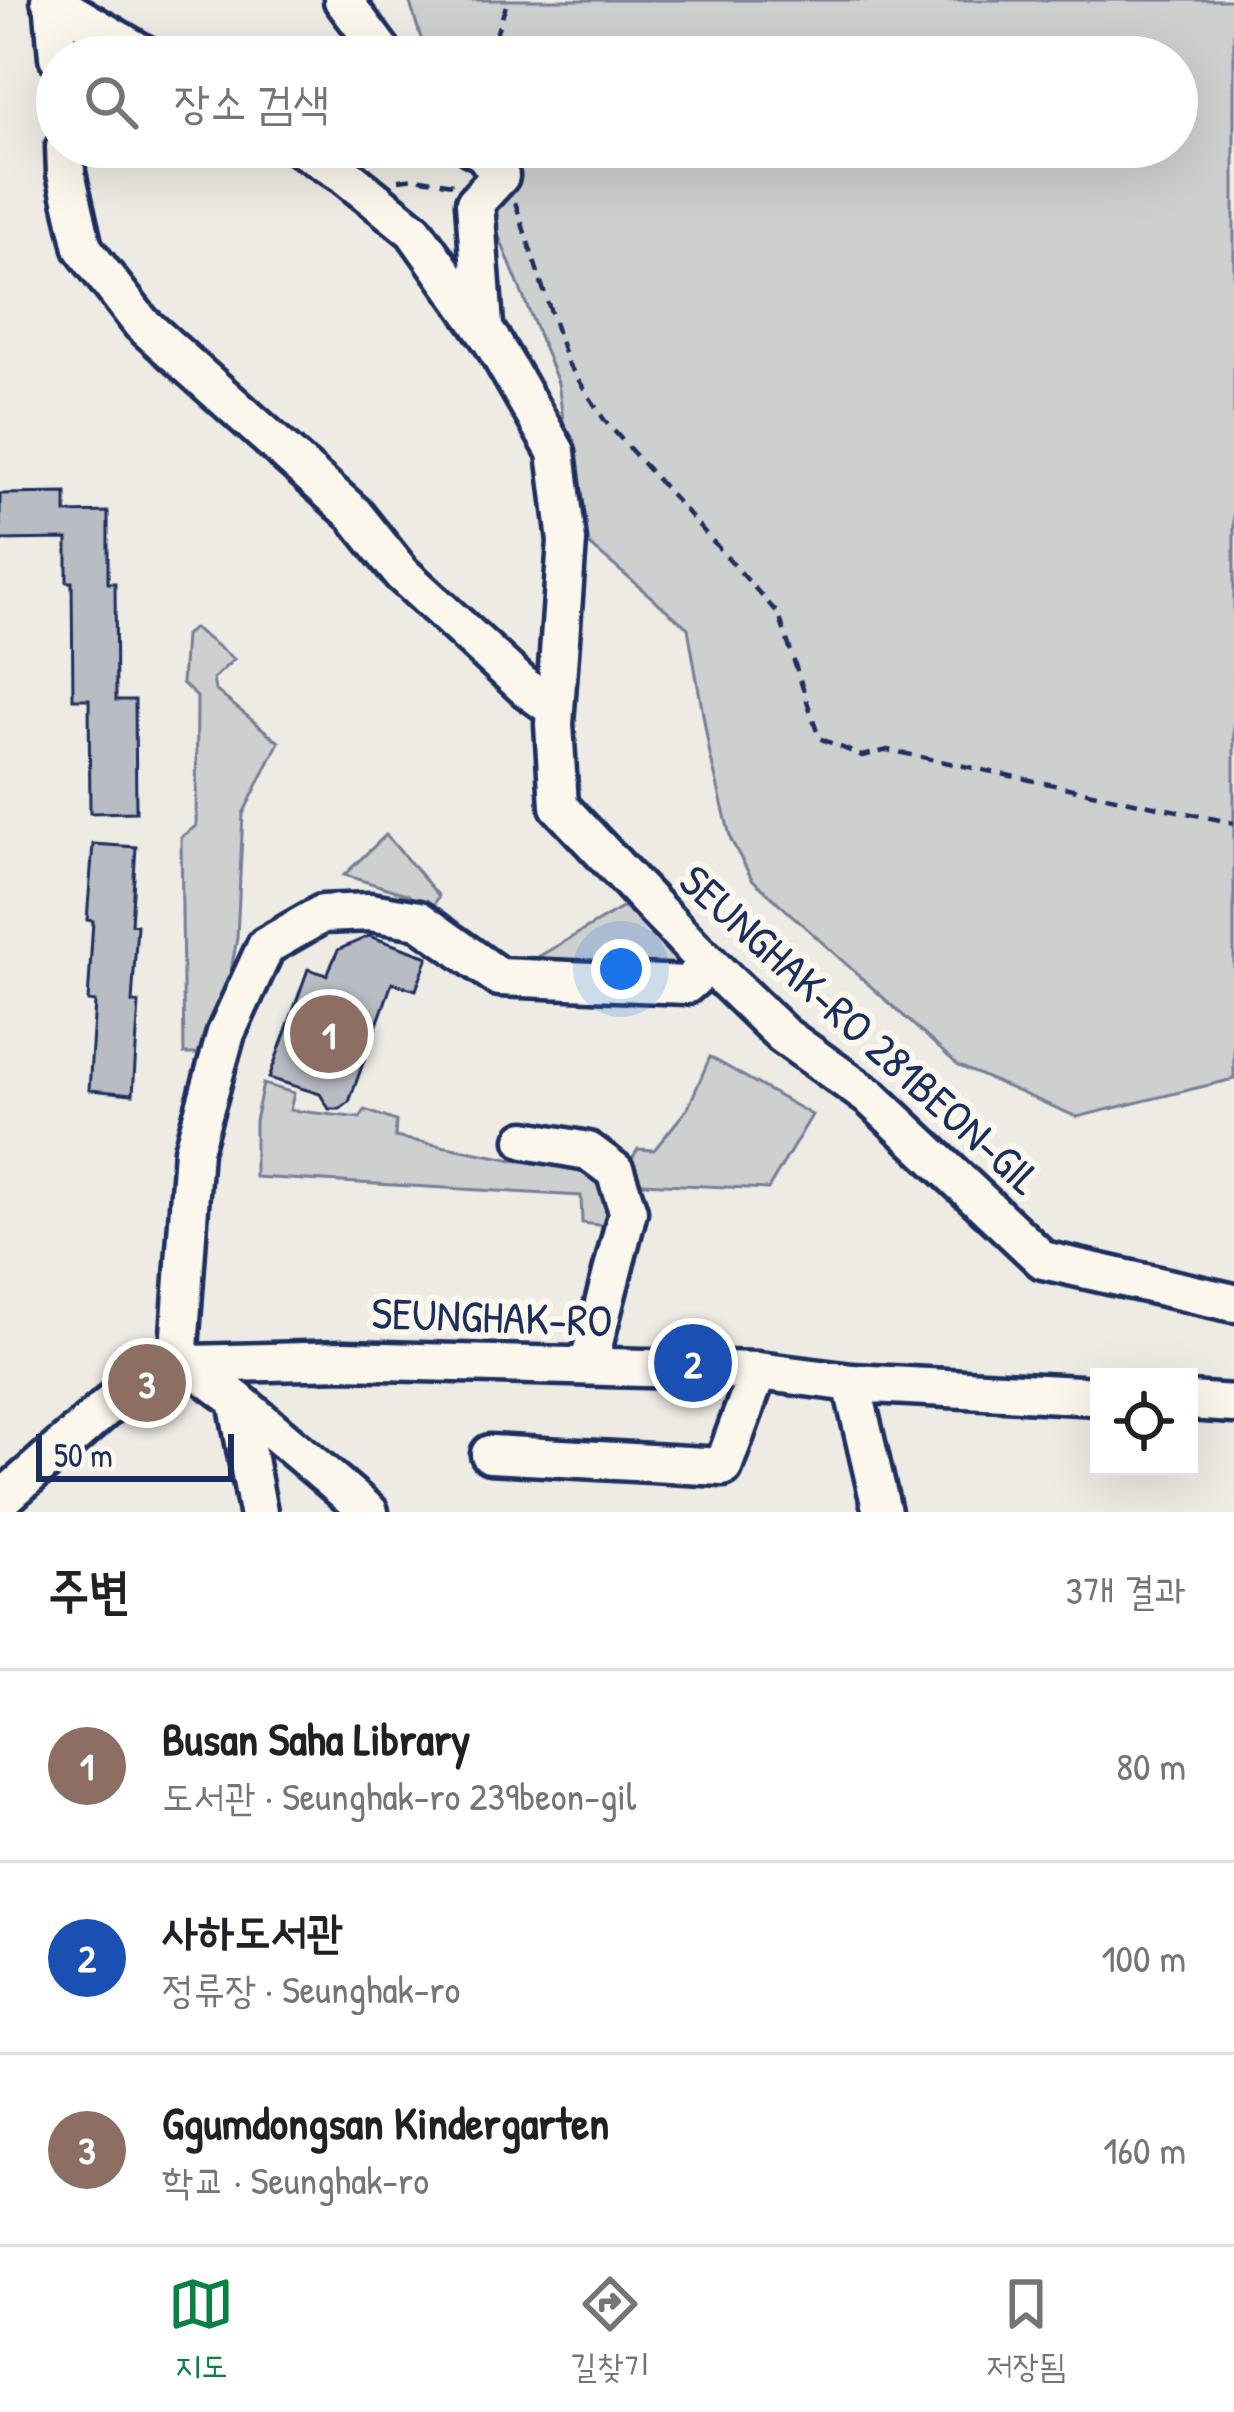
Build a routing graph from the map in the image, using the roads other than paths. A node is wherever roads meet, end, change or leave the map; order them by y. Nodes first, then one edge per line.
1 (343, 0) edge
2 (52, 1) edge
3 (56, 36) edge
4 (112, 36) edge
5 (370, 36) edge
6 (66, 168) edge
7 (332, 168) edge
8 (494, 168) edge
9 (484, 329) junction
10 (555, 709) junction
11 (710, 964) junction
12 (525, 1140) dead end
13 (1234, 1304) edge
14 (189, 1364) junction
15 (588, 1366) junction
16 (758, 1371) junction
17 (852, 1383) junction
18 (1090, 1396) edge
19 (237, 1400) junction
20 (1198, 1401) edge
21 (1234, 1403) edge
22 (490, 1454) dead end
23 (0, 1501) edge
24 (258, 1512) edge
25 (369, 1512) edge
26 (882, 1512) edge

1 - 5 street
2 - 3 street
2 - 4 street
6 - 10 street
7 - 9 street, SEUNGHAK-RO 281BEON-GIL
8 - 9 street
9 - 10 street, SEUNGHAK-RO 281BEON-GIL
10 - 11 street, SEUNGHAK-RO 281BEON-GIL
11 - 13 street, SEUNGHAK-RO 281BEON-GIL
11 - 14 street
12 - 15 street
14 - 15 street, SEUNGHAK-RO
14 - 19 street
14 - 23 street, SEUNGHAK-RO
15 - 16 street, SEUNGHAK-RO
16 - 17 street, SEUNGHAK-RO
16 - 22 street
17 - 18 street, SEUNGHAK-RO
17 - 26 street
19 - 24 street
19 - 25 street
20 - 21 street

